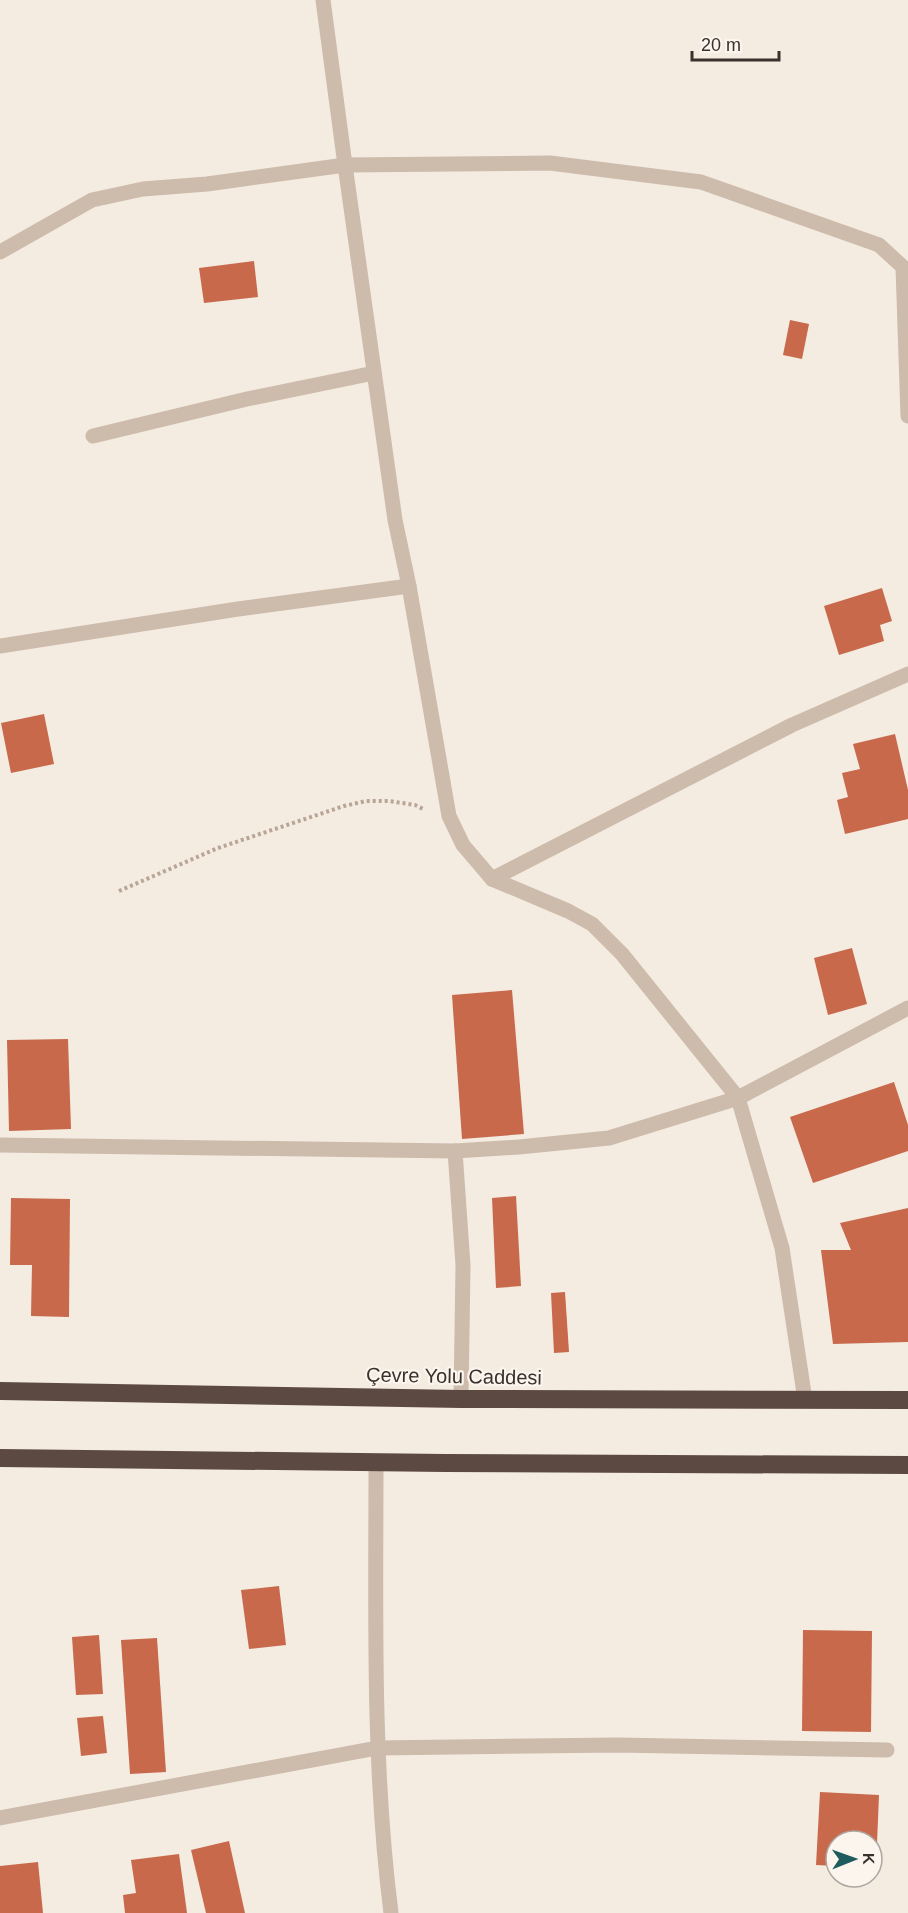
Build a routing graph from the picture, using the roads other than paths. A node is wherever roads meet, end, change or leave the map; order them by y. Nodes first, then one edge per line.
1 (323, 0) edge
2 (345, 165) junction
3 (0, 252) edge
4 (374, 374) junction
5 (908, 416) edge
6 (93, 436) dead end
7 (409, 586) junction
8 (0, 646) edge
9 (908, 674) edge
10 (492, 879) junction
11 (908, 1008) edge
12 (738, 1098) junction
13 (0, 1145) edge
14 (455, 1151) junction
15 (0, 1391) edge
16 (461, 1400) junction
17 (805, 1400) junction
18 (908, 1400) edge
19 (0, 1458) edge
20 (376, 1462) junction
21 (908, 1465) edge
22 (377, 1748) junction
23 (887, 1750) dead end
24 (0, 1818) edge
25 (391, 1913) edge

1 - 2 street
2 - 3 street
2 - 4 street
2 - 5 street
4 - 6 street
4 - 7 street
7 - 8 street
7 - 10 street
9 - 10 street
10 - 12 street
11 - 12 street
12 - 14 street
12 - 17 street
13 - 14 street
14 - 16 street
15 - 16 highway, Çevre Yolu Caddesi
16 - 17 highway, Çevre Yolu Caddesi
17 - 18 highway, Çevre Yolu Caddesi
19 - 20 highway
20 - 21 highway
20 - 22 street
22 - 23 street
22 - 24 street
22 - 25 street

